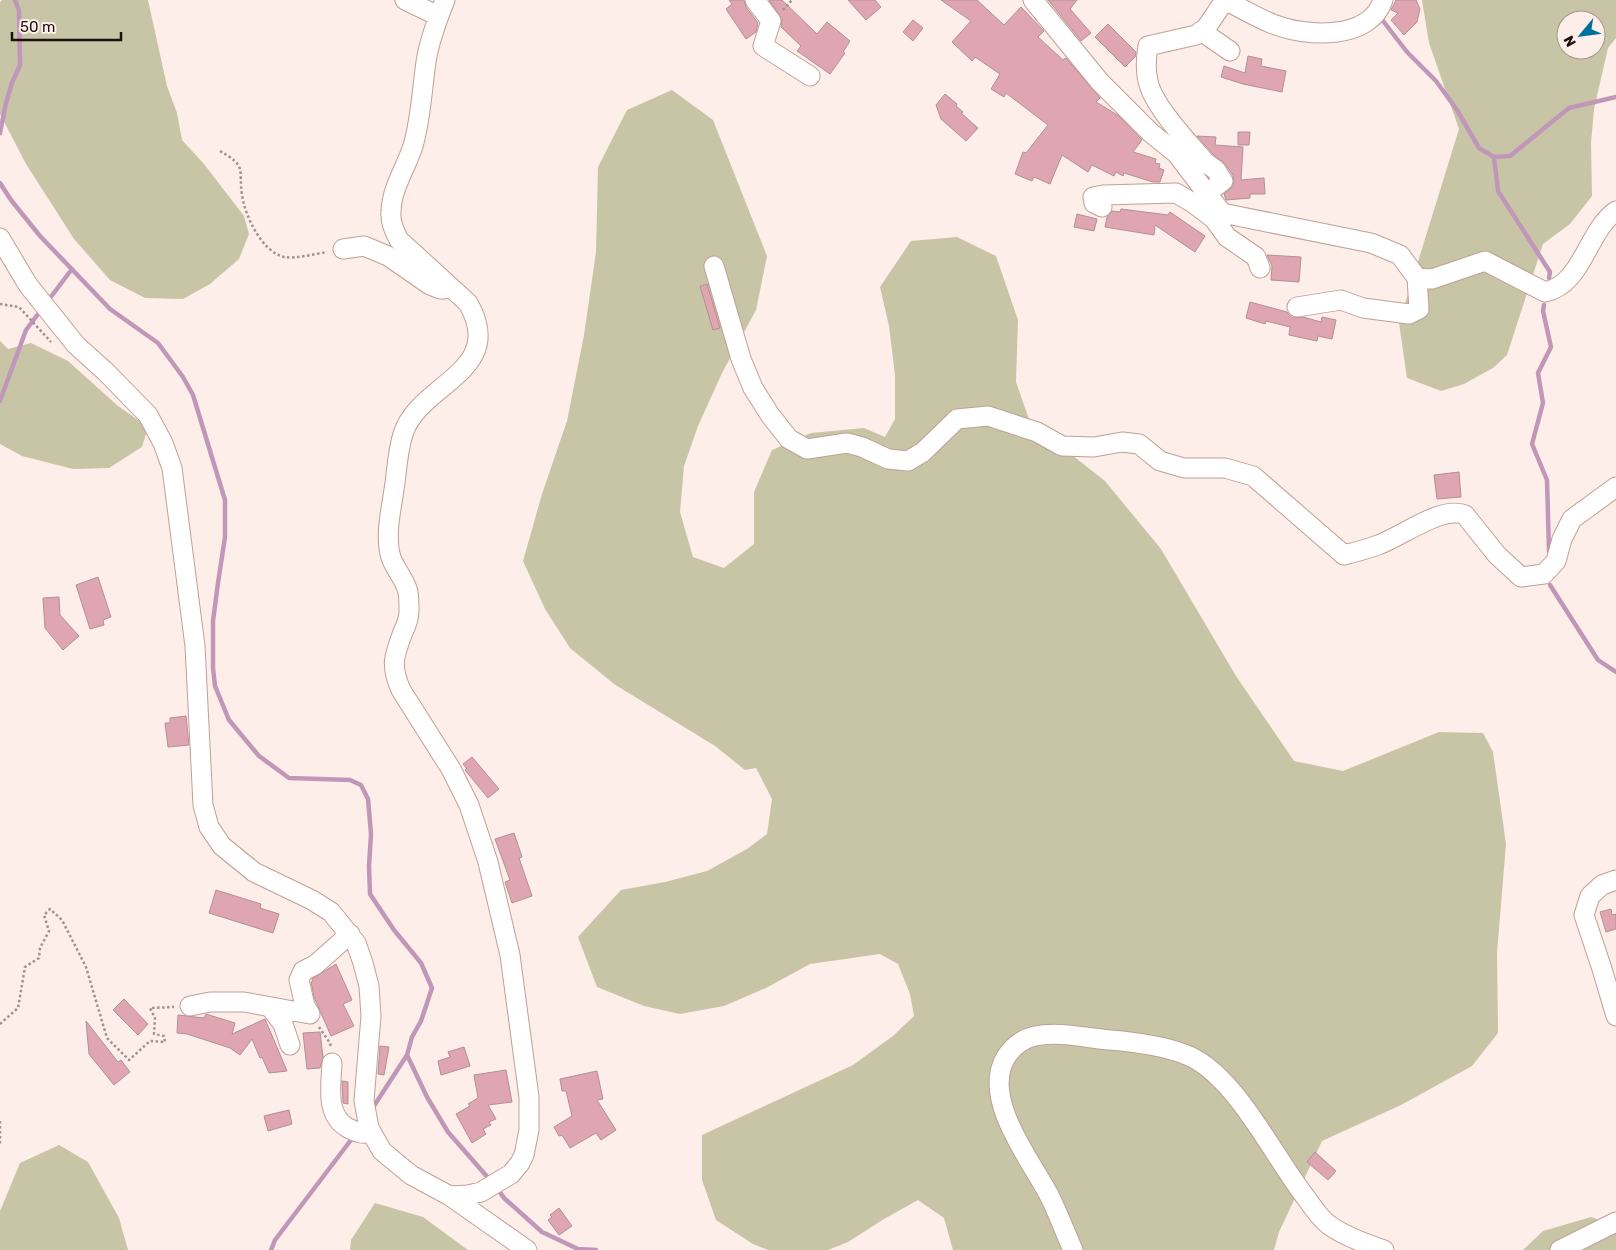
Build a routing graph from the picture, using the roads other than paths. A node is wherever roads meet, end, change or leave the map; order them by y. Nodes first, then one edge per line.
1 (405, 0) edge
2 (755, 0) edge
3 (1033, 0) edge
4 (1225, 0) edge
5 (442, 8) edge
6 (1378, 8) edge
7 (1201, 31) junction
8 (1230, 51) dead end
9 (810, 76) dead end
10 (1207, 193) junction
11 (1102, 207) dead end
12 (1616, 211) edge
13 (1218, 216) junction
14 (0, 238) edge
15 (343, 249) road end
16 (714, 266) dead end
17 (1260, 268) dead end
18 (1417, 278) junction
19 (452, 287) junction
20 (1297, 307) dead end
21 (1616, 486) edge
22 (1616, 880) edge
23 (350, 934) junction
24 (190, 1006) road end
25 (270, 1007) junction
26 (1616, 1016) edge
27 (290, 1045) dead end
28 (332, 1063) road end
29 (363, 1131) junction
30 (450, 1196) junction
31 (1616, 1222) edge
32 (527, 1250) edge
33 (1073, 1250) edge
34 (1384, 1250) edge
35 (1560, 1250) edge

1 - 5 street
2 - 9 street
3 - 10 street
4 - 6 street
4 - 7 street
5 - 19 street
7 - 8 street
7 - 10 street
10 - 13 street
11 - 13 street
12 - 18 street
13 - 17 street
13 - 18 street
14 - 23 street
15 - 19 street
16 - 21 street
18 - 20 street
19 - 30 street
22 - 26 street
23 - 25 street
23 - 29 street
24 - 25 street
25 - 27 street
28 - 29 street
29 - 30 street
30 - 32 street
31 - 35 street
33 - 34 street

